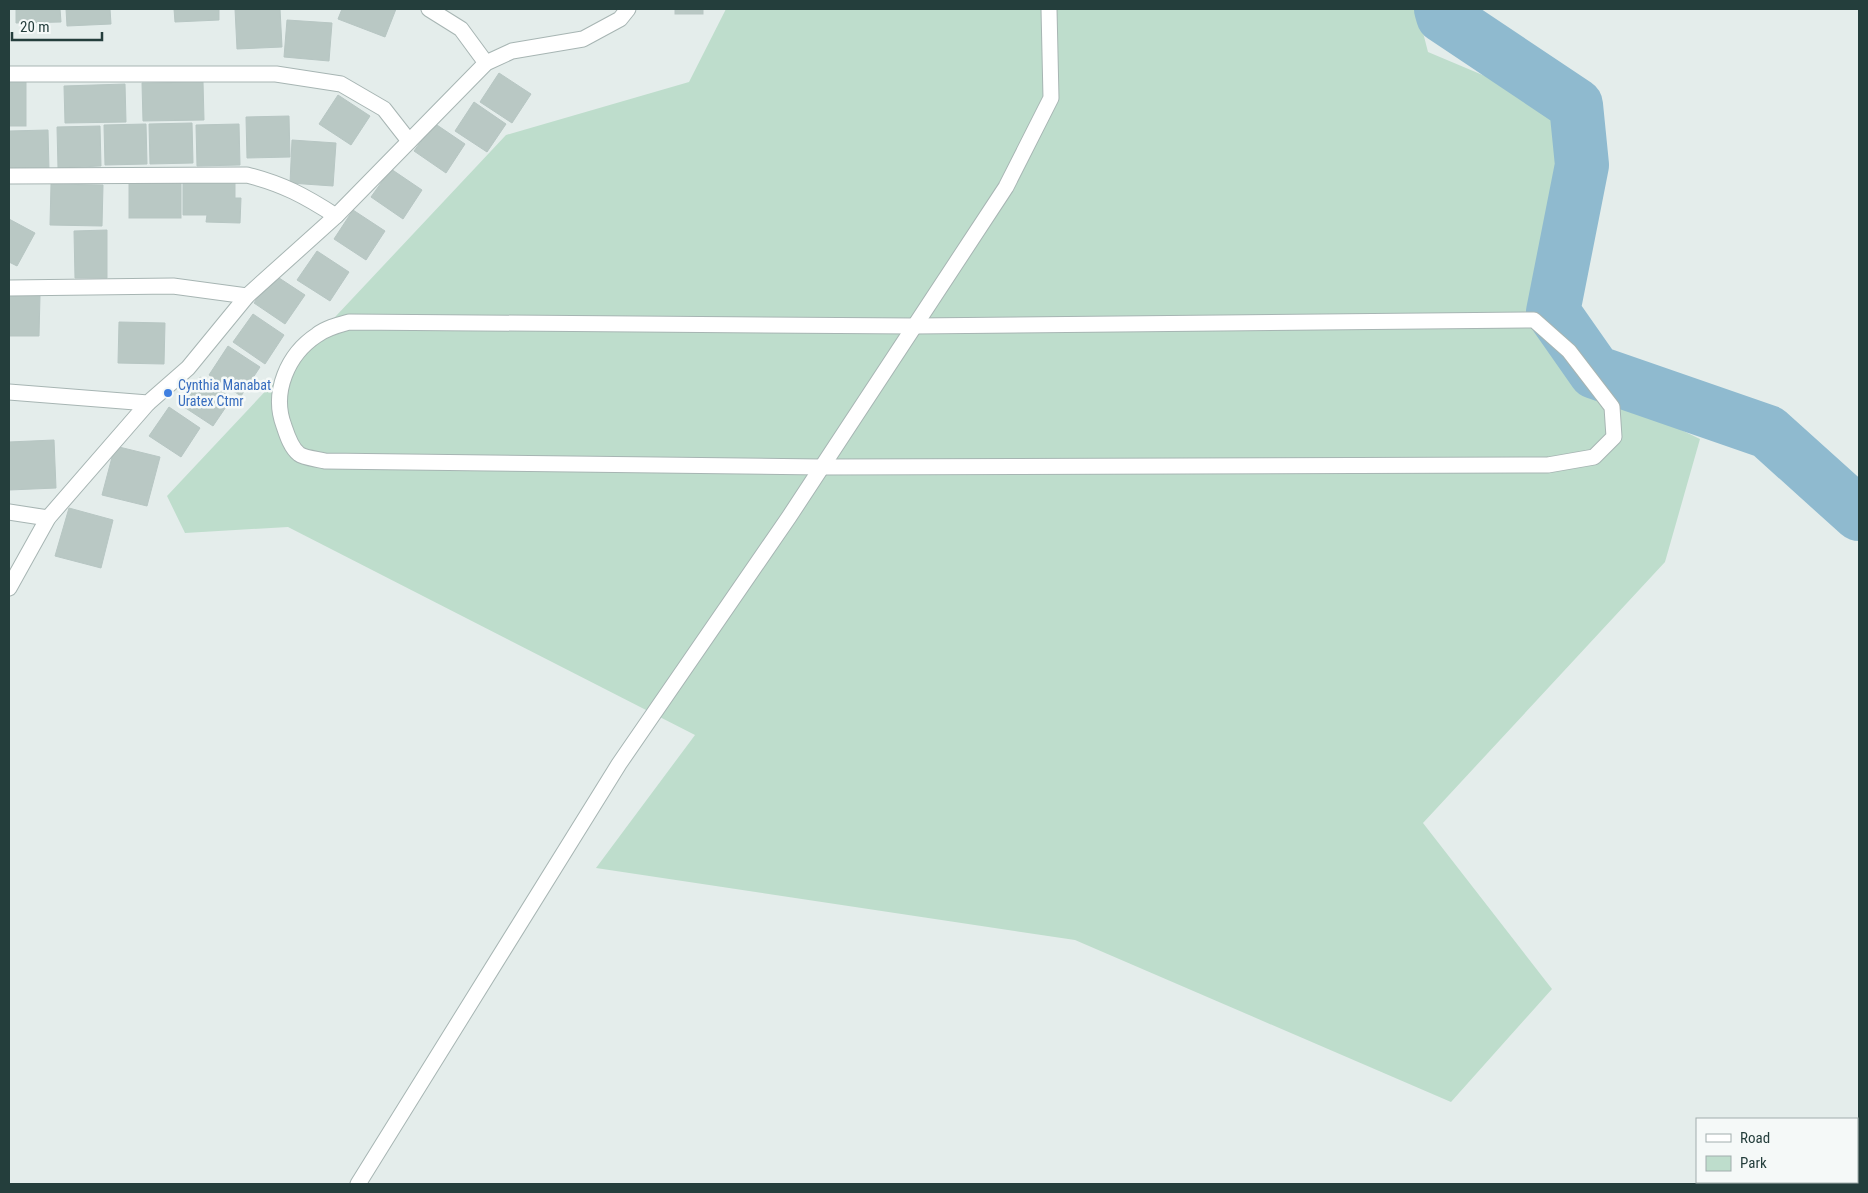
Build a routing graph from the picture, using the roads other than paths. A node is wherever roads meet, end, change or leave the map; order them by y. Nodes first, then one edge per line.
1 (429, 9) edge
2 (628, 9) edge
3 (1049, 9) edge
4 (486, 63) junction
5 (9, 74) edge
6 (410, 141) junction
7 (9, 176) edge
8 (336, 216) junction
9 (9, 288) edge
10 (247, 296) junction
11 (915, 326) junction
12 (9, 392) edge
13 (148, 403) junction
14 (822, 467) junction
15 (9, 512) edge
16 (48, 518) junction
17 (9, 588) edge
18 (358, 1184) edge

1 - 4 street
2 - 4 street
3 - 11 street
4 - 6 street
5 - 6 street
6 - 8 street
7 - 8 street
8 - 10 street
9 - 10 street
10 - 13 street
11 - 14 street
11 - 14 street
11 - 14 street
12 - 13 street
13 - 16 street
14 - 18 street
15 - 16 street
16 - 17 street

